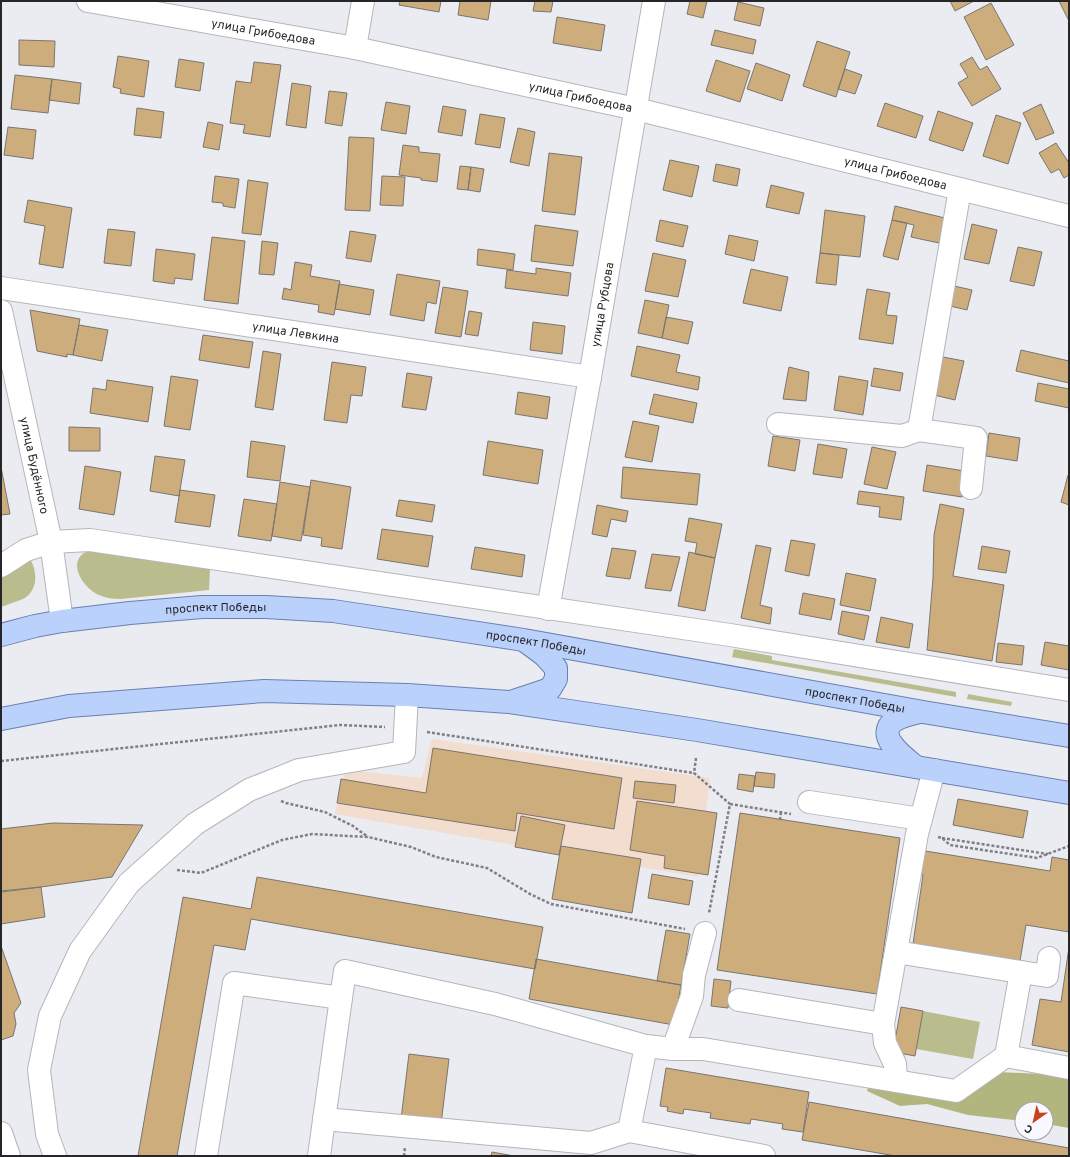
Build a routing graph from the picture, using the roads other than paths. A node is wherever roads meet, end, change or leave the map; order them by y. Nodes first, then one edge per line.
1 (88, 1) edge
2 (363, 1) edge
3 (654, 1) edge
4 (355, 48) junction
5 (636, 109) junction
6 (960, 189) junction
7 (1069, 216) edge
8 (1, 288) edge
9 (1, 311) edge
10 (590, 377) junction
11 (778, 424) dead end
12 (919, 430) junction
13 (971, 488) dead end
14 (51, 542) junction
15 (1, 566) edge
16 (548, 609) junction
17 (62, 621) junction
18 (1, 635) edge
19 (524, 640) junction
20 (1069, 690) edge
21 (407, 695) junction
22 (509, 702) junction
23 (923, 712) junction
24 (1, 719) edge
25 (1069, 736) edge
26 (925, 769) junction
27 (1069, 793) edge
28 (809, 802) dead end
29 (919, 827) junction
30 (707, 924) road end
31 (896, 952) junction
32 (1049, 958) dead end
33 (1021, 972) junction
34 (341, 998) junction
35 (739, 1000) dead end
36 (883, 1024) junction
37 (646, 1046) junction
38 (673, 1049) junction
39 (1006, 1056) junction
40 (1069, 1068) edge
41 (896, 1081) junction
42 (324, 1119) junction
43 (629, 1131) junction
44 (1, 1133) edge
45 (48, 1154) edge
46 (9, 1156) edge
47 (206, 1156) edge
48 (319, 1156) edge
49 (764, 1156) edge

1 - 4 street, улица Грибоедова
2 - 4 street
3 - 5 street, улица Рубцова
4 - 5 street, улица Грибоедова
5 - 6 street, улица Грибоедова
5 - 10 street, улица Рубцова
6 - 7 street, улица Грибоедова
6 - 12 street
8 - 10 street, улица Левкина
9 - 14 street, улица Будённого
10 - 16 street, улица Рубцова
11 - 12 street
12 - 13 street
14 - 15 street
14 - 16 street
14 - 17 street, улица Будённого
16 - 20 street
17 - 18 main road, проспект Победы
17 - 19 main road, проспект Победы
19 - 22 main road
19 - 23 main road, проспект Победы
21 - 22 main road
21 - 24 main road
21 - 45 street
22 - 26 main road
23 - 25 main road, проспект Победы
23 - 26 main road
26 - 27 main road
26 - 29 street
28 - 29 street
29 - 31 street
30 - 38 street
31 - 33 street
31 - 36 street
32 - 33 street
33 - 39 street
34 - 37 street
34 - 42 street
34 - 47 street
35 - 36 street
36 - 41 street
37 - 38 street
37 - 43 street
38 - 41 street
39 - 40 street
39 - 41 street
42 - 43 street
42 - 48 street
43 - 49 street
44 - 46 street

